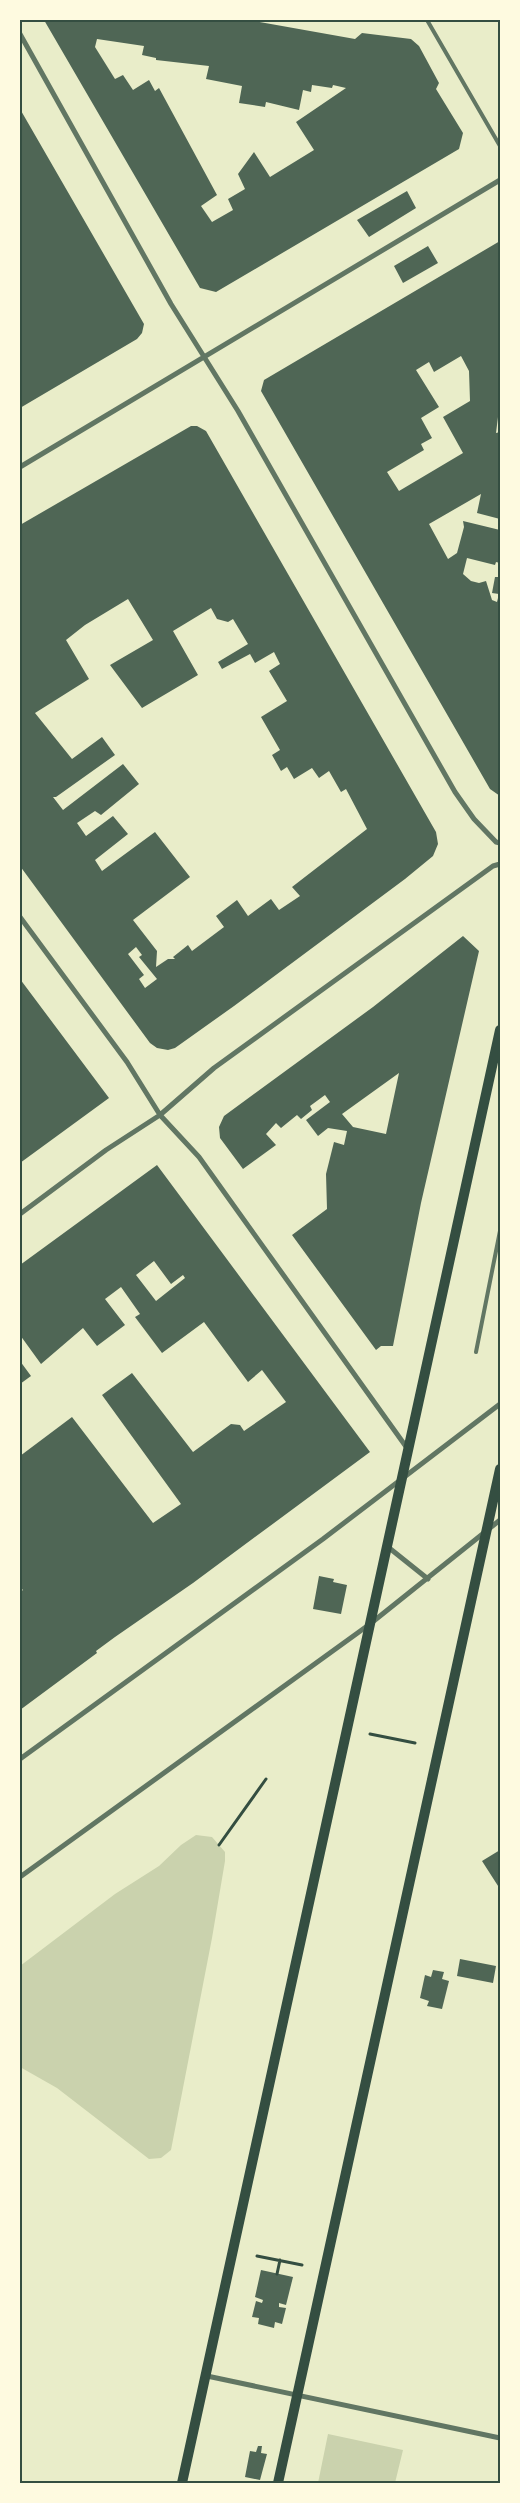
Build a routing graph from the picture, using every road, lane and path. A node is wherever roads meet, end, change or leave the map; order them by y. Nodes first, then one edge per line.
1 (427, 20) edge
2 (20, 34) edge
3 (500, 146) edge
4 (500, 180) edge
5 (203, 356) junction
6 (20, 467) edge
7 (500, 843) edge
8 (500, 864) edge
9 (20, 917) edge
10 (500, 1030) edge
11 (160, 1115) junction
12 (20, 1214) edge
13 (500, 1230) edge
14 (476, 1352) dead end
15 (500, 1404) edge
16 (409, 1450) junction
17 (500, 1469) edge
18 (403, 1479) junction
19 (500, 1520) edge
20 (486, 1531) junction
21 (388, 1547) junction
22 (428, 1579) junction
23 (370, 1624) junction
24 (347, 1730) junction
25 (440, 1747) junction
26 (20, 1759) edge
27 (266, 1780) dead end
28 (219, 1845) dead end
29 (20, 1877) edge
30 (234, 2251) junction
31 (280, 2260) junction
32 (325, 2269) junction
33 (277, 2274) dead end
34 (207, 2376) junction
35 (296, 2396) junction
36 (500, 2438) edge
37 (182, 2483) edge
38 (278, 2483) edge

1 - 3 lane
2 - 5 street
4 - 5 street
5 - 6 street
5 - 7 street
8 - 11 street
9 - 11 street
10 - 16 main road
11 - 12 street
11 - 16 street
13 - 14 lane
15 - 18 street
16 - 18 main road
17 - 20 main road
18 - 21 main road
18 - 26 street
19 - 20 street
20 - 22 street
20 - 25 main road
21 - 22 street
21 - 23 main road
22 - 23 street
23 - 24 main road
23 - 29 street
24 - 25 path
24 - 30 main road
25 - 32 main road
27 - 28 path
30 - 31 path
30 - 34 main road
31 - 32 path
31 - 33 path
32 - 35 main road
34 - 35 street
34 - 37 main road
35 - 36 street
35 - 38 main road

